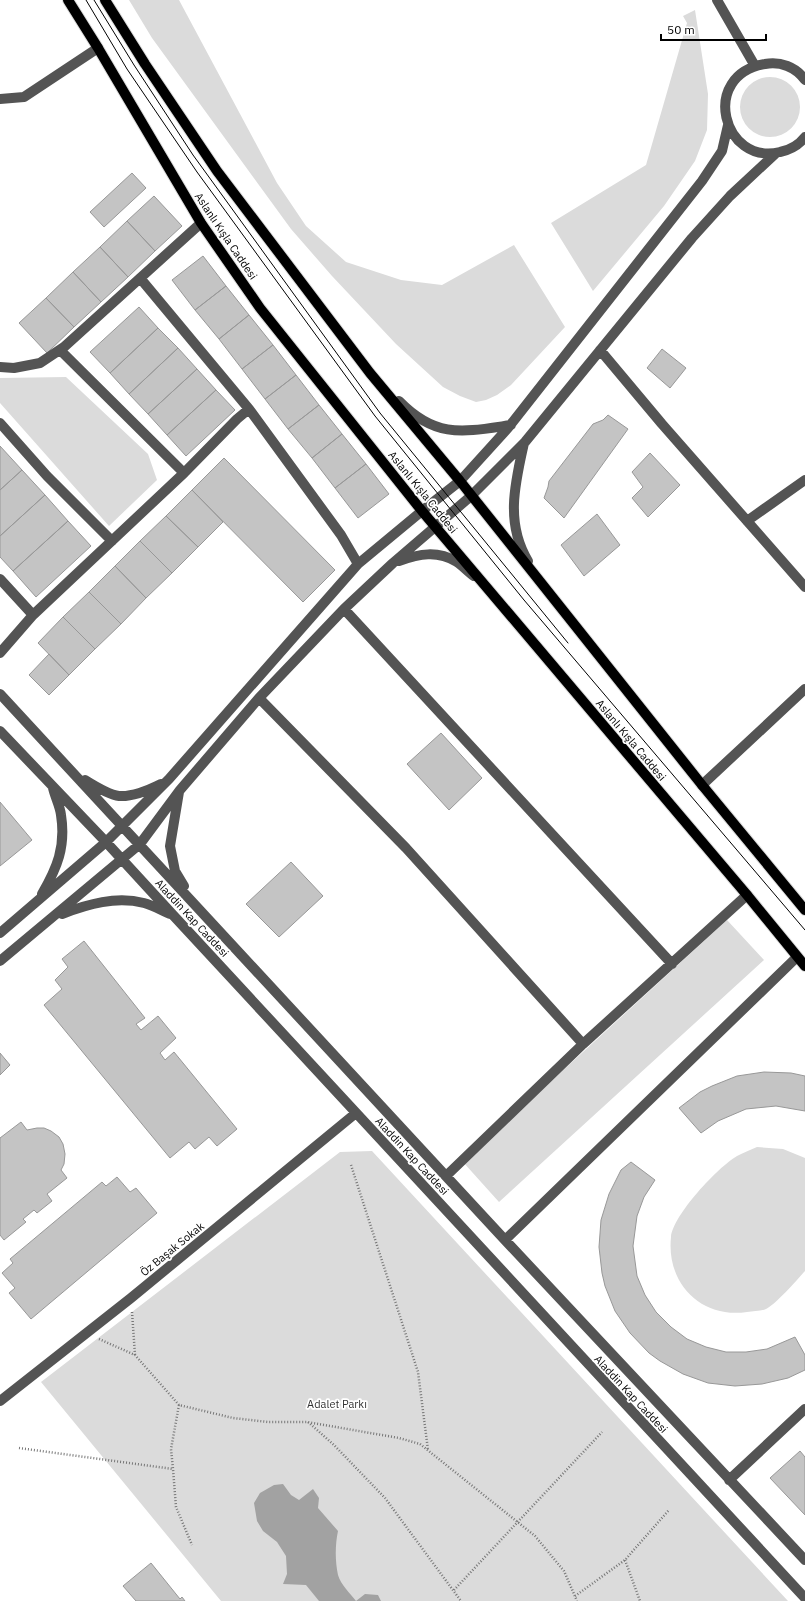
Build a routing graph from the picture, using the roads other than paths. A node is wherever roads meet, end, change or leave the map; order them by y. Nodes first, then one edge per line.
1 (68, 0) edge
2 (104, 0) edge
3 (717, 0) edge
4 (98, 48) junction
5 (755, 66) junction
6 (789, 66) junction
7 (805, 68) edge
8 (805, 80) edge
9 (0, 99) edge
10 (728, 125) junction
11 (805, 137) edge
12 (775, 154) junction
13 (201, 223) junction
14 (140, 278) junction
15 (60, 350) junction
16 (600, 350) junction
17 (0, 367) edge
18 (370, 373) junction
19 (249, 409) junction
20 (0, 423) edge
21 (511, 425) junction
22 (525, 442) junction
23 (184, 473) junction
24 (805, 480) edge
25 (460, 481) junction
26 (471, 496) junction
27 (422, 511) junction
28 (748, 521) junction
29 (434, 526) junction
30 (112, 541) junction
31 (394, 563) junction
32 (358, 564) junction
33 (537, 576) junction
34 (0, 579) edge
35 (482, 583) junction
36 (805, 587) edge
37 (344, 609) junction
38 (33, 615) junction
39 (0, 652) edge
40 (805, 689) edge
41 (0, 694) edge
42 (259, 698) junction
43 (0, 731) edge
44 (69, 768) junction
45 (170, 779) junction
46 (51, 785) junction
47 (702, 785) junction
48 (180, 790) junction
49 (122, 826) junction
50 (106, 842) junction
51 (140, 844) junction
52 (122, 860) junction
53 (747, 895) junction
54 (191, 900) junction
55 (38, 901) junction
56 (805, 910) edge
57 (173, 915) junction
58 (53, 918) junction
59 (0, 933) edge
60 (797, 957) junction
61 (0, 962) edge
62 (672, 964) junction
63 (805, 966) edge
64 (583, 1044) junction
65 (356, 1113) junction
66 (446, 1176) junction
67 (506, 1240) junction
68 (0, 1401) edge
69 (805, 1409) edge
70 (729, 1480) junction
71 (805, 1560) edge
72 (805, 1598) edge

1 - 4 main road, Aslanlı Kışla Caddesi
2 - 18 main road
3 - 5 street
4 - 9 street
4 - 13 main road, Aslanlı Kışla Caddesi
5 - 6 street
5 - 10 street
6 - 7 street
6 - 8 street
10 - 12 street
10 - 21 street
11 - 12 street
12 - 16 street
13 - 14 street
13 - 27 main road, Aslanlı Kışla Caddesi
14 - 15 street
14 - 19 street
15 - 17 street
15 - 23 street
16 - 22 street
16 - 28 street
18 - 21 street
18 - 25 main road
19 - 23 street
19 - 32 street
20 - 30 street
21 - 25 street
22 - 26 street
22 - 33 street
23 - 30 street
24 - 28 street
25 - 26 main road
25 - 27 street
26 - 29 street
26 - 33 main road
27 - 29 main road, Aslanlı Kışla Caddesi
27 - 32 street
28 - 36 street
29 - 31 street
29 - 35 main road, Aslanlı Kışla Caddesi
30 - 38 street
31 - 35 street
31 - 37 street
32 - 45 street
33 - 47 main road
34 - 38 street
35 - 53 main road, Aslanlı Kışla Caddesi
37 - 42 street
37 - 62 street
38 - 39 street
40 - 47 street
41 - 44 street, Aladdin Kap Caddesi
42 - 48 street
42 - 64 street
43 - 46 street, Aladdin Kap Caddesi
44 - 45 street
44 - 49 street, Aladdin Kap Caddesi
45 - 49 street
46 - 50 street, Aladdin Kap Caddesi
46 - 55 street
47 - 56 main road
48 - 51 street
48 - 54 street
49 - 50 street
49 - 51 street, Aladdin Kap Caddesi
50 - 52 street, Aladdin Kap Caddesi
50 - 55 street
51 - 52 street
51 - 54 street, Aladdin Kap Caddesi
52 - 57 street, Aladdin Kap Caddesi
52 - 58 street
53 - 60 main road, Aslanlı Kışla Caddesi
53 - 62 street
54 - 66 street, Aladdin Kap Caddesi
55 - 59 street
57 - 58 street
57 - 65 street, Aladdin Kap Caddesi
58 - 61 street
60 - 63 main road, Aslanlı Kışla Caddesi
60 - 67 street
62 - 64 street
64 - 66 street
65 - 68 street, Öz Başak Sokak
65 - 72 street, Aladdin Kap Caddesi
66 - 67 street, Aladdin Kap Caddesi
67 - 70 street, Aladdin Kap Caddesi
69 - 70 street
70 - 71 street, Aladdin Kap Caddesi

